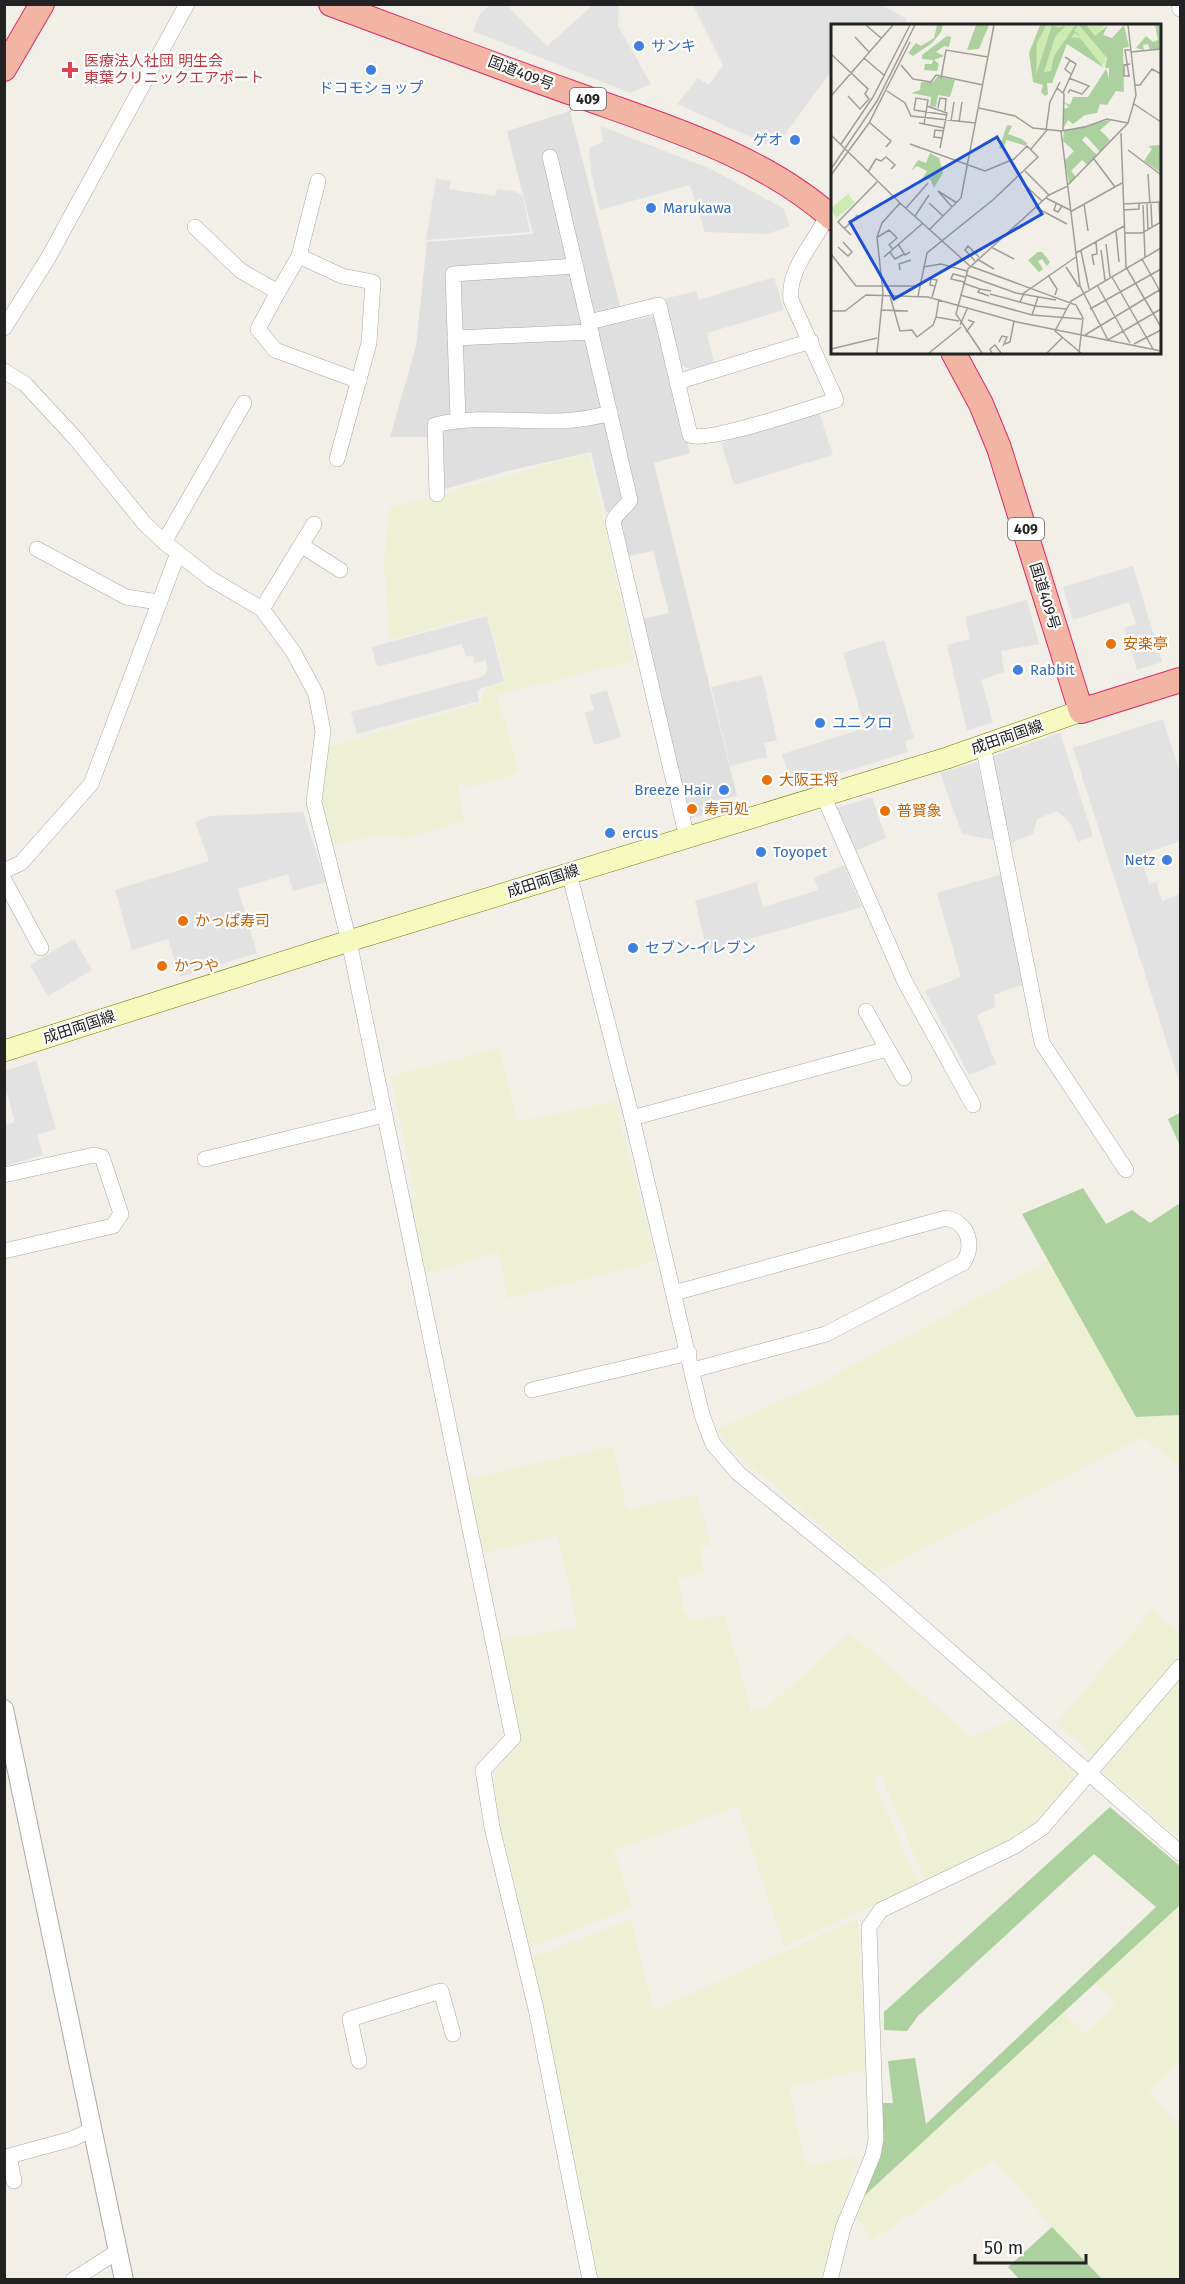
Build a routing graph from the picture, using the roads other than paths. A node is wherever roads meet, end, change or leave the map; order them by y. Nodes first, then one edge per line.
1 (42, 4) edge
2 (188, 4) edge
3 (331, 4) edge
4 (1179, 4) edge
5 (1180, 9) edge
6 (4, 69) edge
7 (550, 157) dead end
8 (318, 181) dead end
9 (830, 216) edge
10 (195, 227) dead end
11 (299, 256) junction
12 (576, 266) junction
13 (278, 292) junction
14 (590, 327) junction
15 (4, 328) edge
16 (455, 338) junction
17 (811, 341) junction
18 (954, 354) edge
19 (4, 371) edge
20 (359, 381) junction
21 (677, 382) junction
22 (244, 403) dead end
23 (610, 413) junction
24 (458, 419) junction
25 (337, 459) dead end
26 (437, 494) dead end
27 (314, 524) dead end
28 (164, 542) junction
29 (302, 545) junction
30 (38, 549) dead end
31 (178, 553) junction
32 (340, 570) dead end
33 (158, 602) junction
34 (262, 609) junction
35 (1180, 680) edge
36 (1081, 711) junction
37 (983, 745) junction
38 (823, 795) junction
39 (687, 838) junction
40 (4, 871) edge
41 (569, 873) junction
42 (4, 880) edge
43 (349, 941) junction
44 (41, 948) dead end
45 (866, 1011) dead end
46 (887, 1049) junction
47 (4, 1051) edge
48 (904, 1078) dead end
49 (974, 1105) dead end
50 (384, 1115) junction
51 (632, 1118) junction
52 (205, 1159) dead end
53 (1126, 1170) dead end
54 (4, 1175) edge
55 (4, 1251) edge
56 (674, 1293) junction
57 (689, 1353) junction
58 (693, 1371) junction
59 (532, 1390) dead end
60 (1180, 1667) edge
61 (4, 1709) edge
62 (1090, 1773) junction
63 (1180, 1853) edge
64 (453, 2034) dead end
65 (359, 2061) dead end
66 (91, 2130) junction
67 (14, 2181) dead end
68 (118, 2251) junction
69 (73, 2280) edge
70 (124, 2280) edge
71 (590, 2280) edge
72 (830, 2280) edge

1 - 6 highway
2 - 15 street
3 - 9 highway, 国道409号 / 409
4 - 5 street
7 - 12 street
8 - 11 street
9 - 17 street
10 - 13 street
11 - 13 street
11 - 20 street
12 - 14 street
12 - 16 street
13 - 20 street
14 - 16 street
14 - 21 street
14 - 23 street
16 - 24 street
17 - 21 street
17 - 21 street
18 - 36 highway, 国道409号 / 409
19 - 28 street
20 - 25 street
22 - 28 street
23 - 24 street
23 - 39 street
24 - 26 street
27 - 29 street
28 - 31 street
29 - 32 street
29 - 34 street
30 - 33 street
31 - 33 street
31 - 34 street
33 - 40 street
34 - 43 street
35 - 36 highway
36 - 37 main road, 成田両国線
37 - 38 main road, 成田両国線
37 - 53 street
38 - 39 main road, 成田両国線
38 - 49 street
39 - 41 main road, 成田両国線
41 - 43 main road, 成田両国線
41 - 51 street
42 - 44 street
43 - 47 main road, 成田両国線
43 - 50 street
45 - 46 street
46 - 48 street
46 - 51 street
50 - 52 street
50 - 71 street
51 - 56 street
54 - 55 street
56 - 57 street
56 - 58 street
57 - 58 street
57 - 59 street
58 - 62 street
60 - 62 street
61 - 66 street
62 - 63 street
62 - 72 street
64 - 65 street
66 - 67 street
66 - 68 street
68 - 69 street
68 - 70 street

